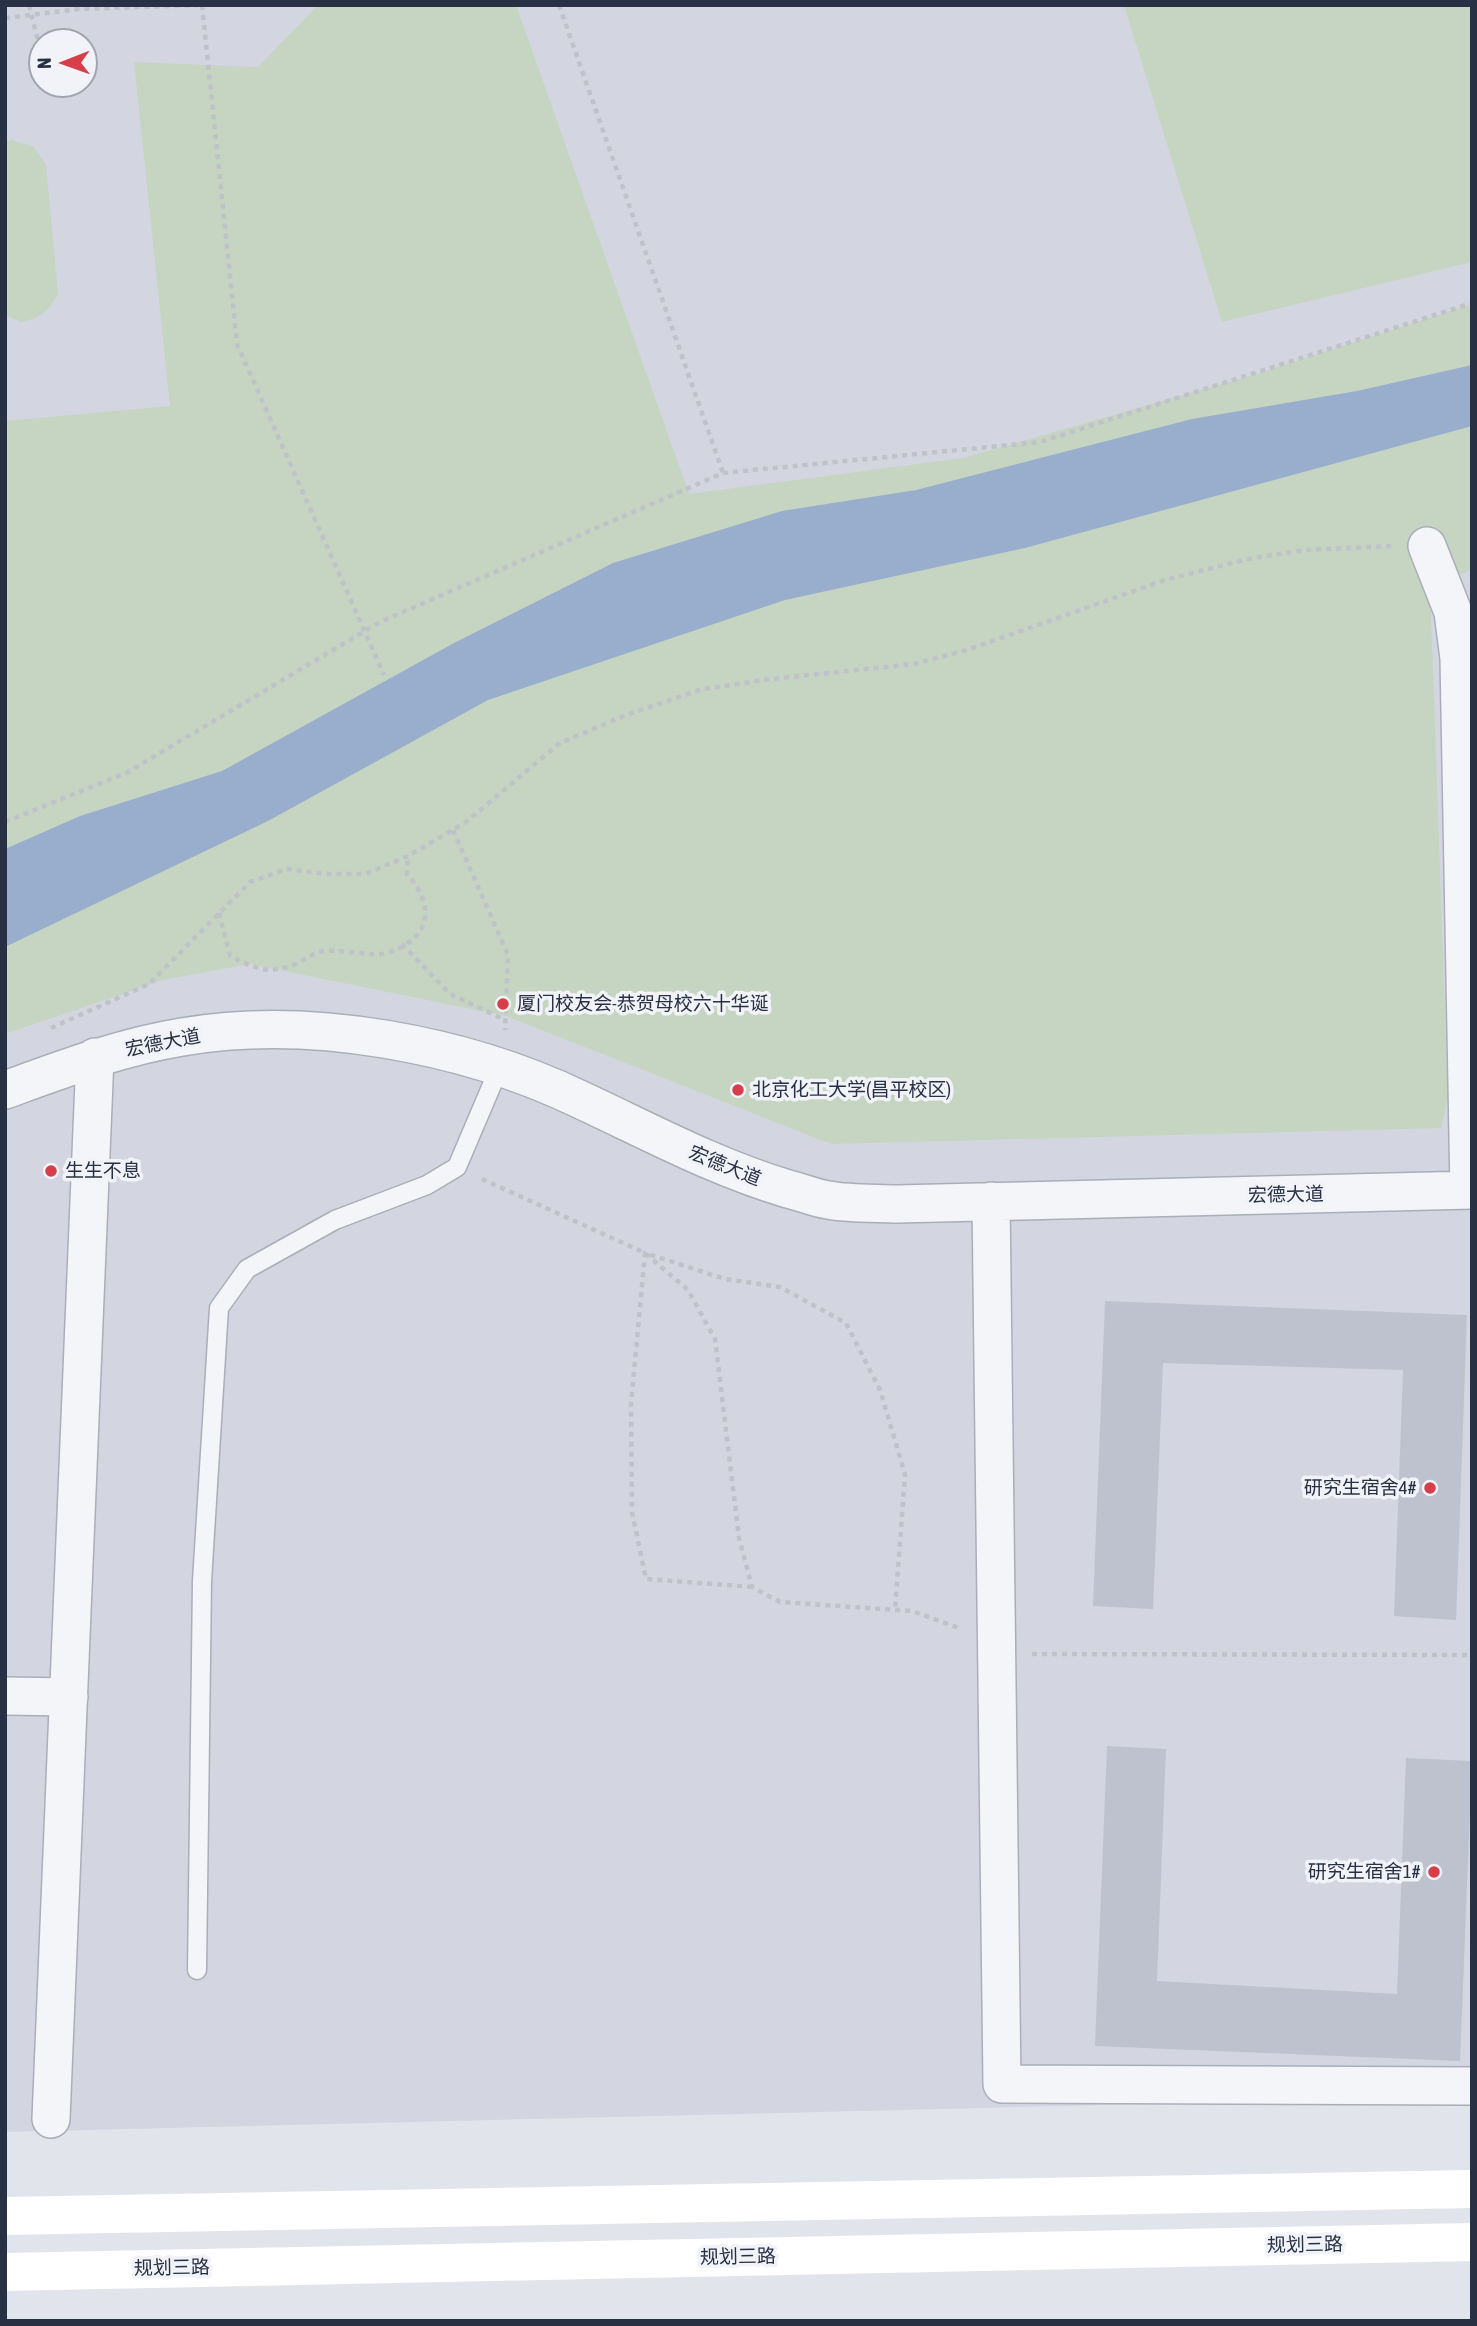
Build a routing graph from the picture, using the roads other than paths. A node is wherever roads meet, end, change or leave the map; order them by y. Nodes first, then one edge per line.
1 (1427, 546) road end
2 (1468, 913) edge
3 (95, 1057) junction
4 (500, 1066) junction
5 (5, 1090) edge
6 (1471, 1190) edge
7 (990, 1202) junction
8 (5, 1696) edge
9 (69, 1698) junction
10 (197, 1970) dead end
11 (1472, 2086) edge
12 (51, 2119) dead end
13 (1472, 2189) edge
14 (5, 2216) edge
15 (1472, 2242) edge
16 (5, 2272) edge

1 - 2 street
2 - 6 street
3 - 4 street, 宏德大道
3 - 5 street, 宏德大道
3 - 9 street
4 - 7 street, 宏德大道
4 - 10 lane
6 - 7 street, 宏德大道
7 - 11 street
8 - 9 street
9 - 12 street
13 - 14 main road
15 - 16 main road, 规划三路

